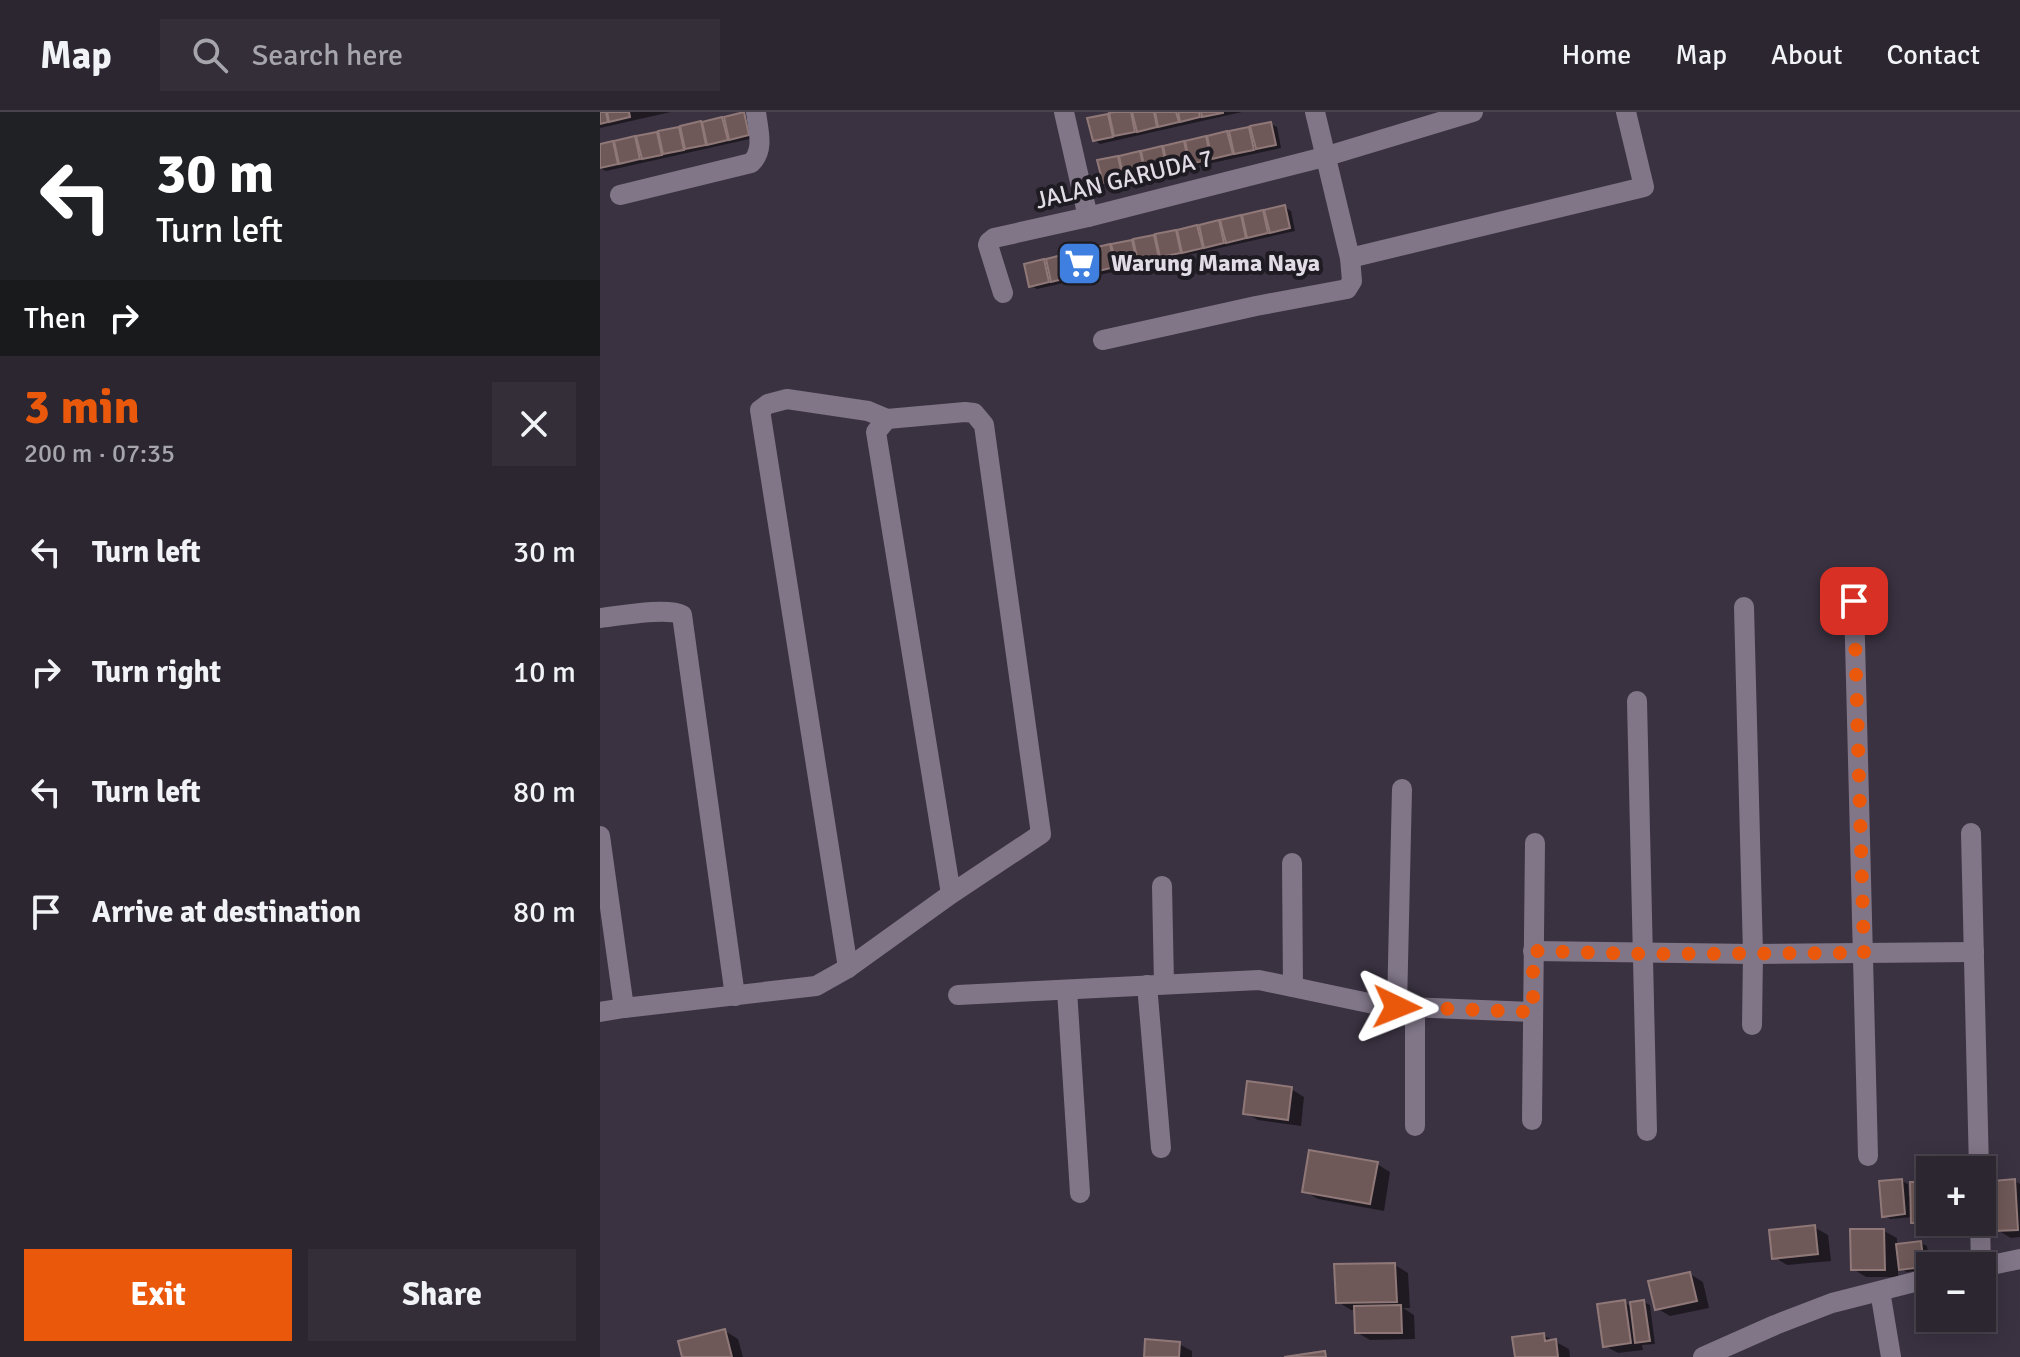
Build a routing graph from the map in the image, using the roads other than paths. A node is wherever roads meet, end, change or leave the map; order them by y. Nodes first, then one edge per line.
1 (756, 112) edge
2 (1064, 112) edge
3 (1315, 112) edge
4 (1473, 112) edge
5 (1626, 112) edge
6 (1324, 157) junction
7 (620, 195) dead end
8 (1088, 217) junction
9 (1350, 258) junction
10 (1003, 293) dead end
11 (1103, 340) dead end
12 (887, 419) junction
13 (1854, 601) dead end
14 (1744, 607) dead end
15 (600, 618) edge
16 (1637, 701) dead end
17 (1402, 789) dead end
18 (1971, 833) dead end
19 (600, 836) edge
20 (1535, 843) dead end
21 (1292, 863) dead end
22 (1162, 886) dead end
23 (951, 894) junction
24 (1533, 951) junction
25 (1974, 952) junction
26 (1864, 953) junction
27 (1643, 954) junction
28 (1753, 954) junction
29 (848, 968) junction
30 (1156, 985) junction
31 (1293, 987) junction
32 (1067, 990) junction
33 (958, 995) dead end
34 (735, 996) junction
35 (1406, 1007) junction
36 (624, 1008) junction
37 (600, 1012) edge
38 (1533, 1012) junction
39 (1752, 1025) dead end
40 (1532, 1120) dead end
41 (1415, 1126) dead end
42 (1647, 1131) dead end
43 (1161, 1148) dead end
44 (1868, 1156) dead end
45 (1979, 1156) edge
46 (1080, 1193) dead end
47 (2020, 1259) edge
48 (1996, 1263) edge
49 (1916, 1282) edge
50 (1880, 1291) junction
51 (1703, 1357) edge
52 (1891, 1357) edge

1 - 7 street
2 - 8 street
3 - 6 street
4 - 6 street, JALAN GARUDA 7
5 - 9 street
6 - 8 street, JALAN GARUDA 7
6 - 9 street
8 - 10 street, JALAN GARUDA 7
9 - 11 street
12 - 23 street
12 - 23 street
12 - 29 street
13 - 26 street
14 - 28 street
15 - 34 street
16 - 27 street
17 - 35 street
18 - 25 street
19 - 36 street
20 - 24 street
21 - 31 street
22 - 30 street
23 - 29 street
24 - 27 street
24 - 38 street
25 - 26 street
25 - 45 street
26 - 28 street
26 - 44 street
27 - 28 street
27 - 42 street
28 - 39 street
29 - 34 street
30 - 31 street
30 - 32 street
30 - 43 street
31 - 35 street
32 - 33 street
32 - 46 street
34 - 36 street
35 - 38 street
35 - 41 street
36 - 37 street
38 - 40 street
47 - 48 street
49 - 50 street
50 - 51 street
50 - 52 street

